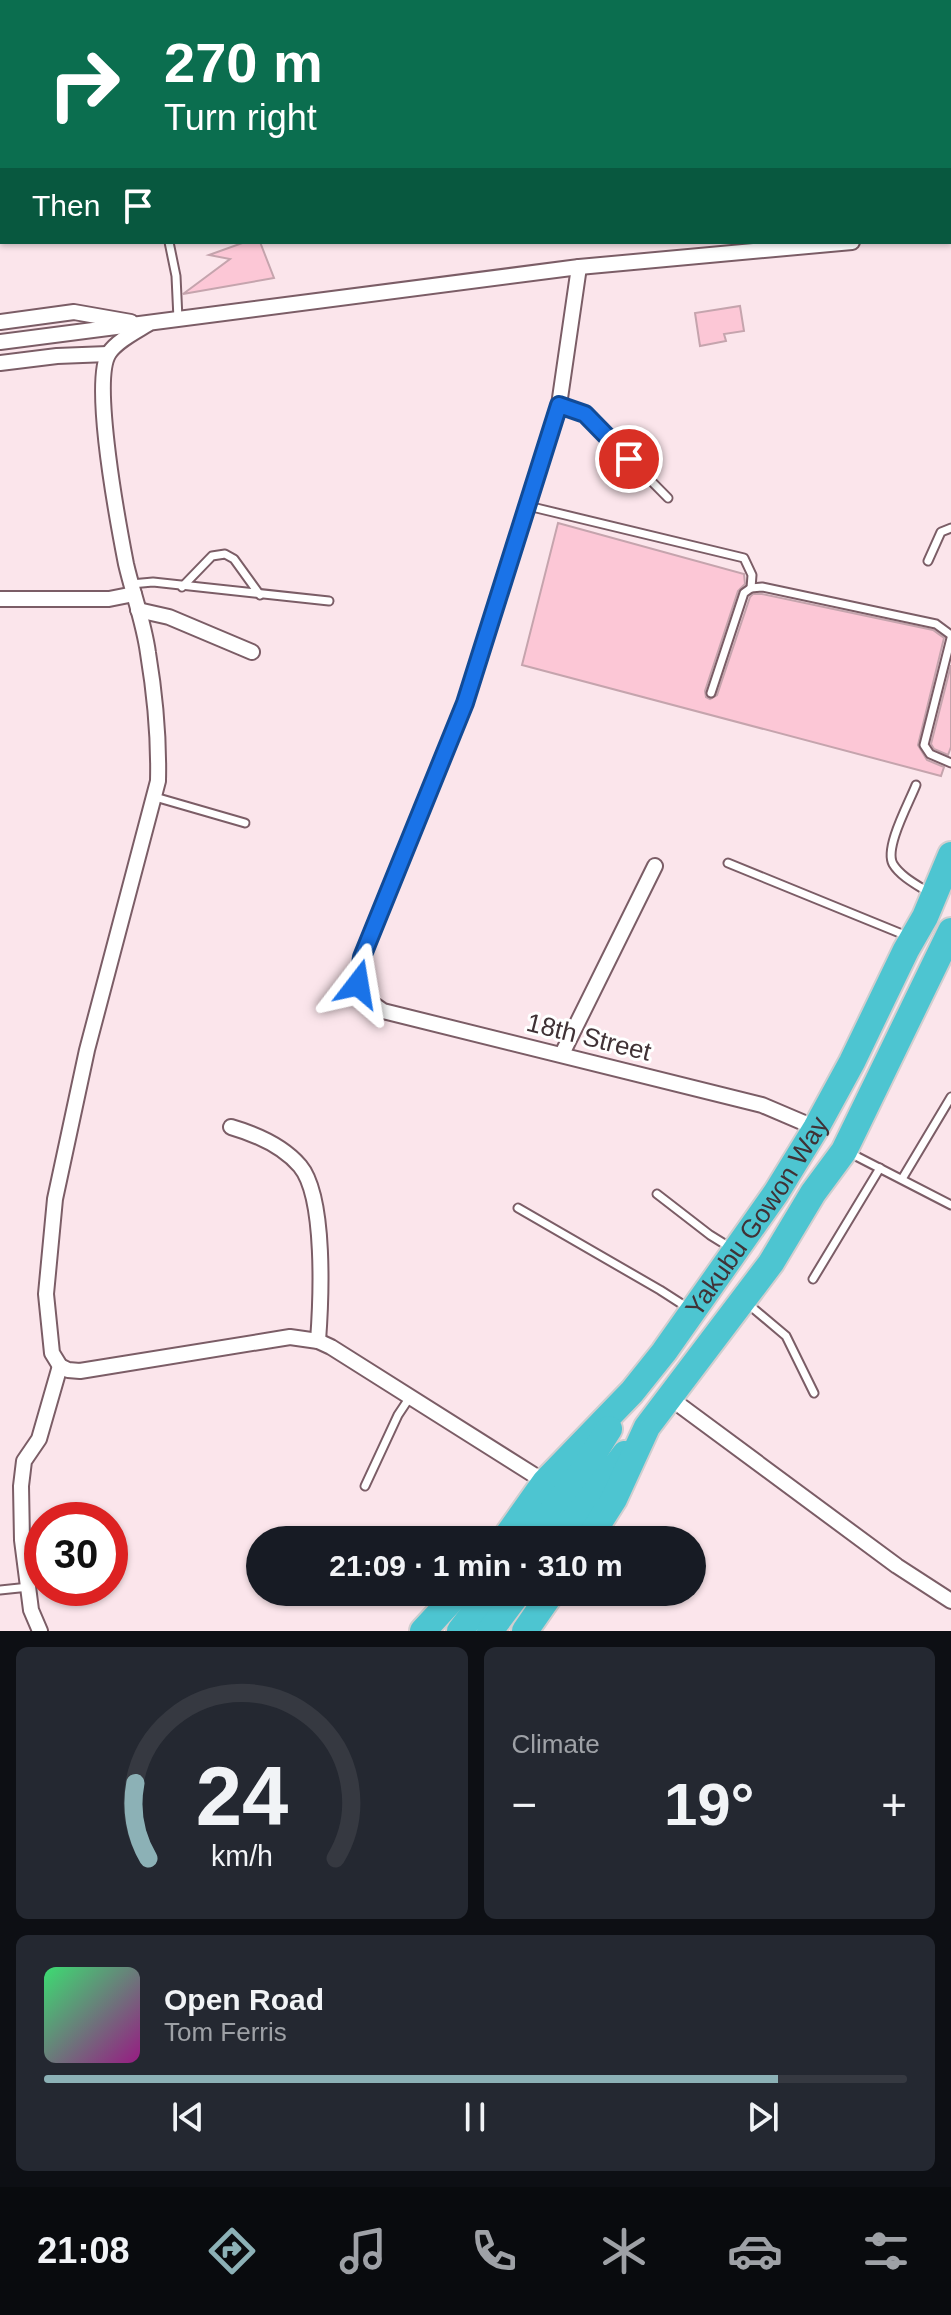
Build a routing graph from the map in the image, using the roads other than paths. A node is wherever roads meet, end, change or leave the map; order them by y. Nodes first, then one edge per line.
1 (169, 244) edge
2 (830, 244) edge
3 (579, 267) junction
4 (178, 321) junction
5 (0, 322) edge
6 (148, 324) junction
7 (0, 342) edge
8 (108, 354) junction
9 (0, 363) edge
10 (559, 405) junction
11 (668, 498) dead end
12 (527, 506) junction
13 (951, 528) edge
14 (928, 561) dead end
15 (182, 587) junction
16 (751, 588) junction
17 (133, 589) junction
18 (260, 595) junction
19 (0, 599) edge
20 (329, 601) dead end
21 (138, 610) junction
22 (951, 637) edge
23 (252, 652) dead end
24 (711, 693) dead end
25 (951, 763) edge
26 (916, 785) dead end
27 (154, 797) junction
28 (245, 823) dead end
29 (951, 855) edge
30 (728, 863) dead end
31 (655, 866) dead end
32 (934, 896) junction
33 (951, 931) edge
34 (913, 938) junction
35 (562, 1054) junction
36 (951, 1097) edge
37 (231, 1127) dead end
38 (816, 1128) junction
39 (844, 1151) junction
40 (880, 1168) junction
41 (902, 1179) junction
42 (657, 1194) dead end
43 (951, 1205) edge
44 (518, 1208) dead end
45 (736, 1251) junction
46 (813, 1279) dead end
47 (743, 1300) junction
48 (693, 1312) junction
49 (318, 1341) junction
50 (60, 1366) junction
51 (632, 1392) junction
52 (814, 1393) dead end
53 (410, 1397) junction
54 (670, 1398) junction
55 (647, 1427) junction
56 (545, 1482) junction
57 (365, 1486) dead end
58 (514, 1526) edge
59 (541, 1526) edge
60 (569, 1526) edge
61 (597, 1526) edge
62 (24, 1553) edge
63 (24, 1588) edge
64 (0, 1590) edge
65 (951, 1601) edge
66 (31, 1606) edge
67 (446, 1606) edge
68 (457, 1606) edge
69 (479, 1606) edge
70 (509, 1606) edge
71 (542, 1606) edge
72 (40, 1631) edge
73 (423, 1631) edge
74 (440, 1631) edge
75 (460, 1631) edge
76 (490, 1631) edge
77 (525, 1631) edge

1 - 4 lane
2 - 3 street
3 - 4 street
3 - 10 street
4 - 6 street
5 - 6 street
6 - 7 street
6 - 8 street
8 - 9 street
8 - 17 street
10 - 11 lane
10 - 12 street
12 - 16 lane
12 - 35 street, 18th Street
13 - 14 lane
15 - 17 lane
15 - 18 lane
15 - 18 lane
16 - 22 lane
16 - 24 lane
17 - 19 street
17 - 21 street
18 - 20 lane
21 - 23 street
21 - 27 street
22 - 25 lane
26 - 32 lane
27 - 28 lane
27 - 50 street
29 - 32 highway, Yakubu Gowon Way
30 - 34 lane
31 - 35 street
32 - 34 highway, Yakubu Gowon Way
33 - 39 highway, Yakubu Gowon Way
34 - 38 highway, Yakubu Gowon Way
35 - 38 street, 18th Street
36 - 41 lane
37 - 49 street
38 - 45 highway, Yakubu Gowon Way
39 - 40 lane
39 - 47 highway, Yakubu Gowon Way
40 - 41 lane
40 - 46 lane
41 - 43 lane
42 - 45 lane
44 - 48 lane
45 - 48 highway, Yakubu Gowon Way
47 - 52 lane
47 - 54 highway, Yakubu Gowon Way
48 - 51 highway, Yakubu Gowon Way
49 - 50 street
49 - 53 street
50 - 62 street
51 - 56 highway, Yakubu Gowon Way
51 - 59 highway
53 - 56 street
53 - 57 lane
54 - 55 highway, Yakubu Gowon Way
54 - 65 street
55 - 60 highway
55 - 61 highway, Yakubu Gowon Way
56 - 58 highway, Yakubu Gowon Way
63 - 64 lane
66 - 72 street
67 - 73 highway
68 - 74 highway
69 - 75 highway
70 - 76 highway
71 - 77 highway

